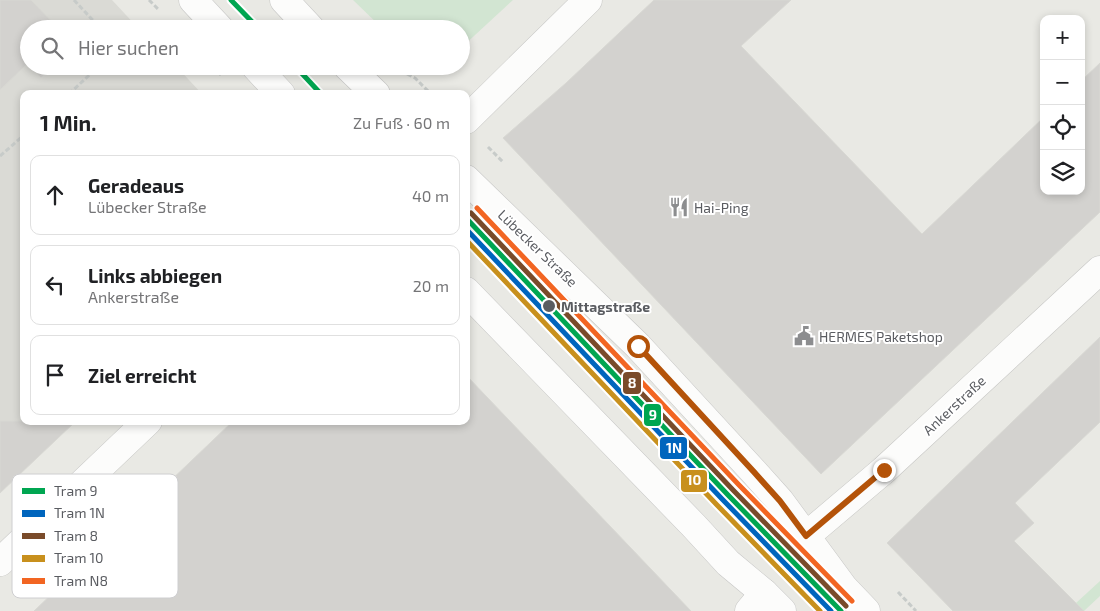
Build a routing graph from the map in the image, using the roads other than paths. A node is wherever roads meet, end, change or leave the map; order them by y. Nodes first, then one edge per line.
1 (193, 0) edge
2 (284, 0) edge
3 (588, 0) edge
4 (212, 20) edge
5 (303, 20) edge
6 (263, 75) edge
7 (356, 75) edge
8 (277, 90) edge
9 (372, 90) edge
10 (470, 116) edge
11 (470, 183) edge
12 (1100, 270) edge
13 (470, 295) edge
14 (144, 425) edge
15 (92, 474) edge
16 (806, 536) junction
17 (12, 551) edge
18 (0, 562) edge
19 (765, 605) edge
20 (866, 611) edge

1 - 4 main road
2 - 5 main road
3 - 10 main road
6 - 8 main road
7 - 9 main road
11 - 16 main road, Lübecker Straße
12 - 16 main road, Ankerstraße
13 - 19 main road
14 - 15 main road
16 - 20 main road, Lübecker Straße
17 - 18 main road

